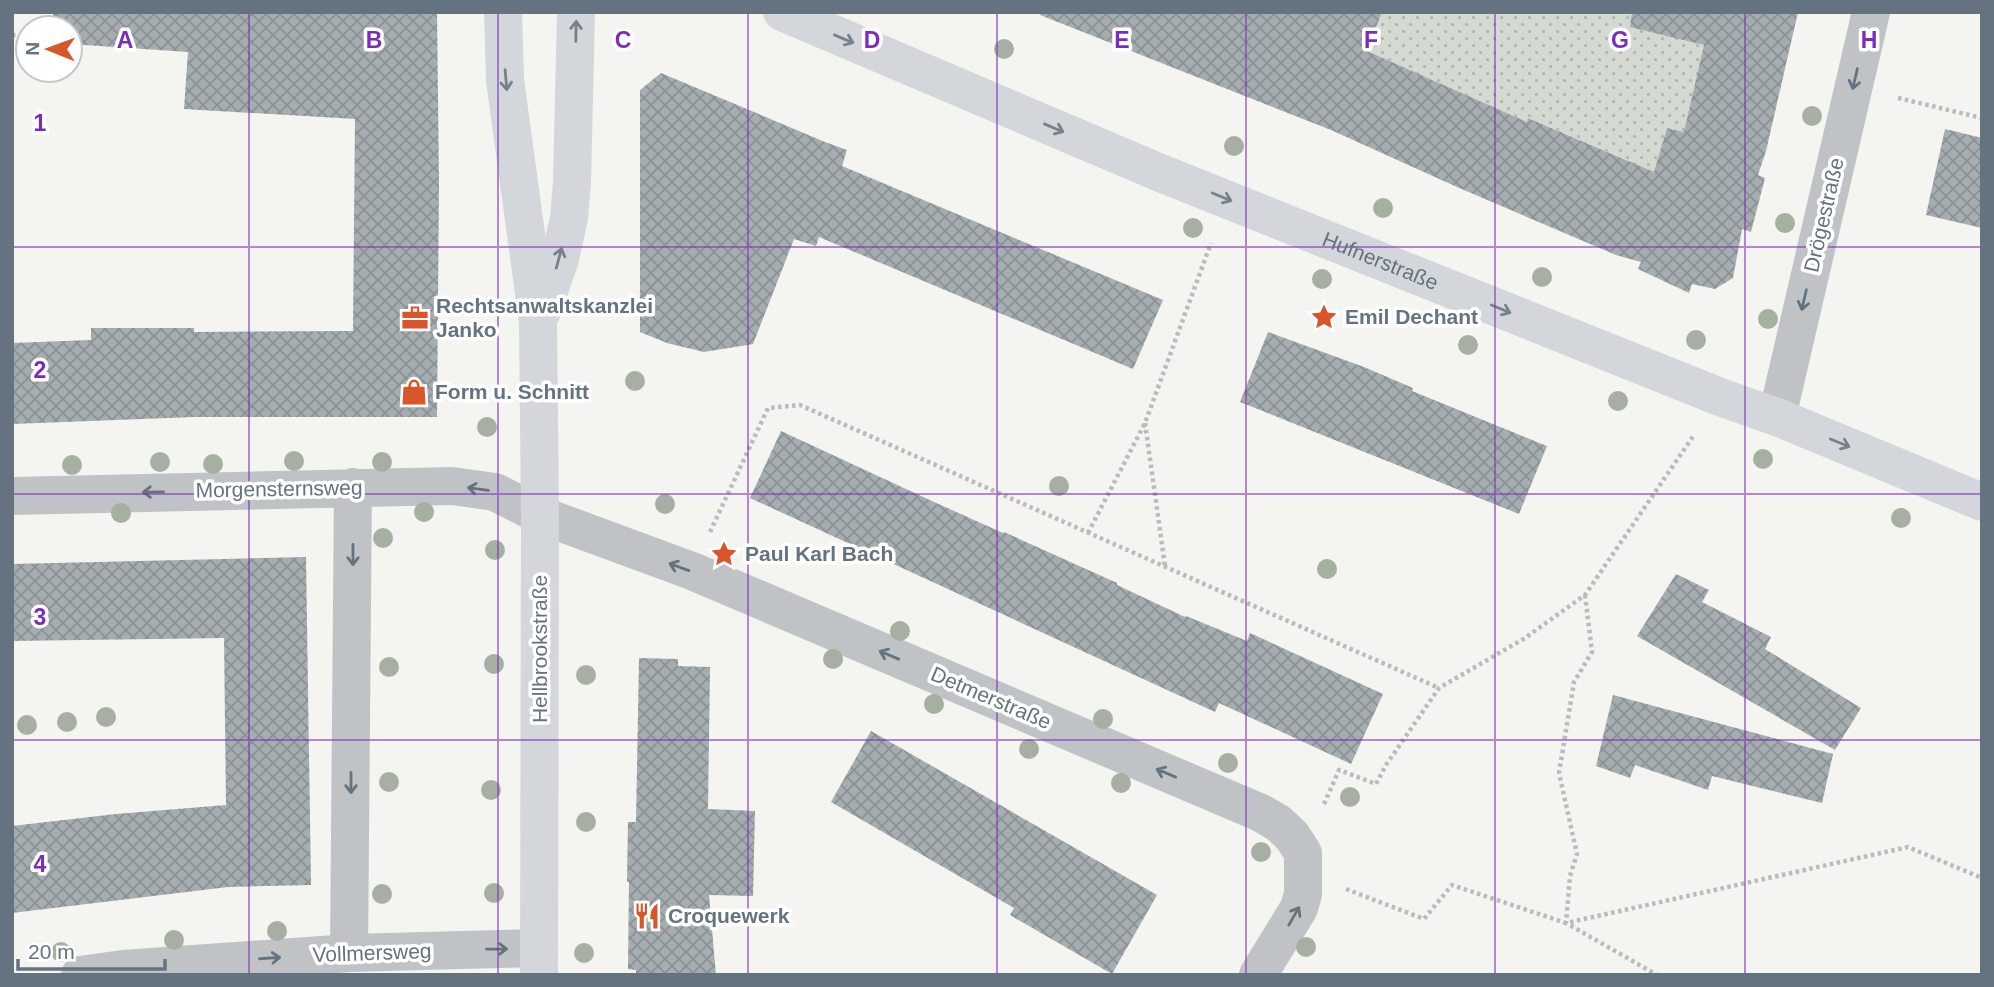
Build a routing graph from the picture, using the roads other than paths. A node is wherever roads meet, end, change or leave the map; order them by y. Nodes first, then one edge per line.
1 (503, 12) edge
2 (576, 12) edge
3 (782, 12) edge
4 (1871, 12) edge
5 (538, 322) junction
6 (1777, 417) junction
7 (353, 487) junction
8 (12, 496) edge
9 (1982, 502) edge
10 (540, 515) junction
11 (349, 953) junction
12 (539, 962) edge
13 (80, 975) edge
14 (1258, 975) edge

1 -> 5 main road, Hellbrookstraße
5 -> 2 main road, Hellbrookstraße
3 -> 6 main road, Hufnerstraße
4 -> 6 street, Drögestraße
5 - 10 main road, Hellbrookstraße
6 -> 9 main road, Hufnerstraße
7 -> 8 street, Morgensternsweg
10 -> 7 street, Morgensternsweg
7 -> 11 street
10 - 12 main road, Hellbrookstraße
14 -> 10 street, Detmerstraße
11 -> 12 street, Vollmersweg
13 -> 11 street, Vollmersweg

